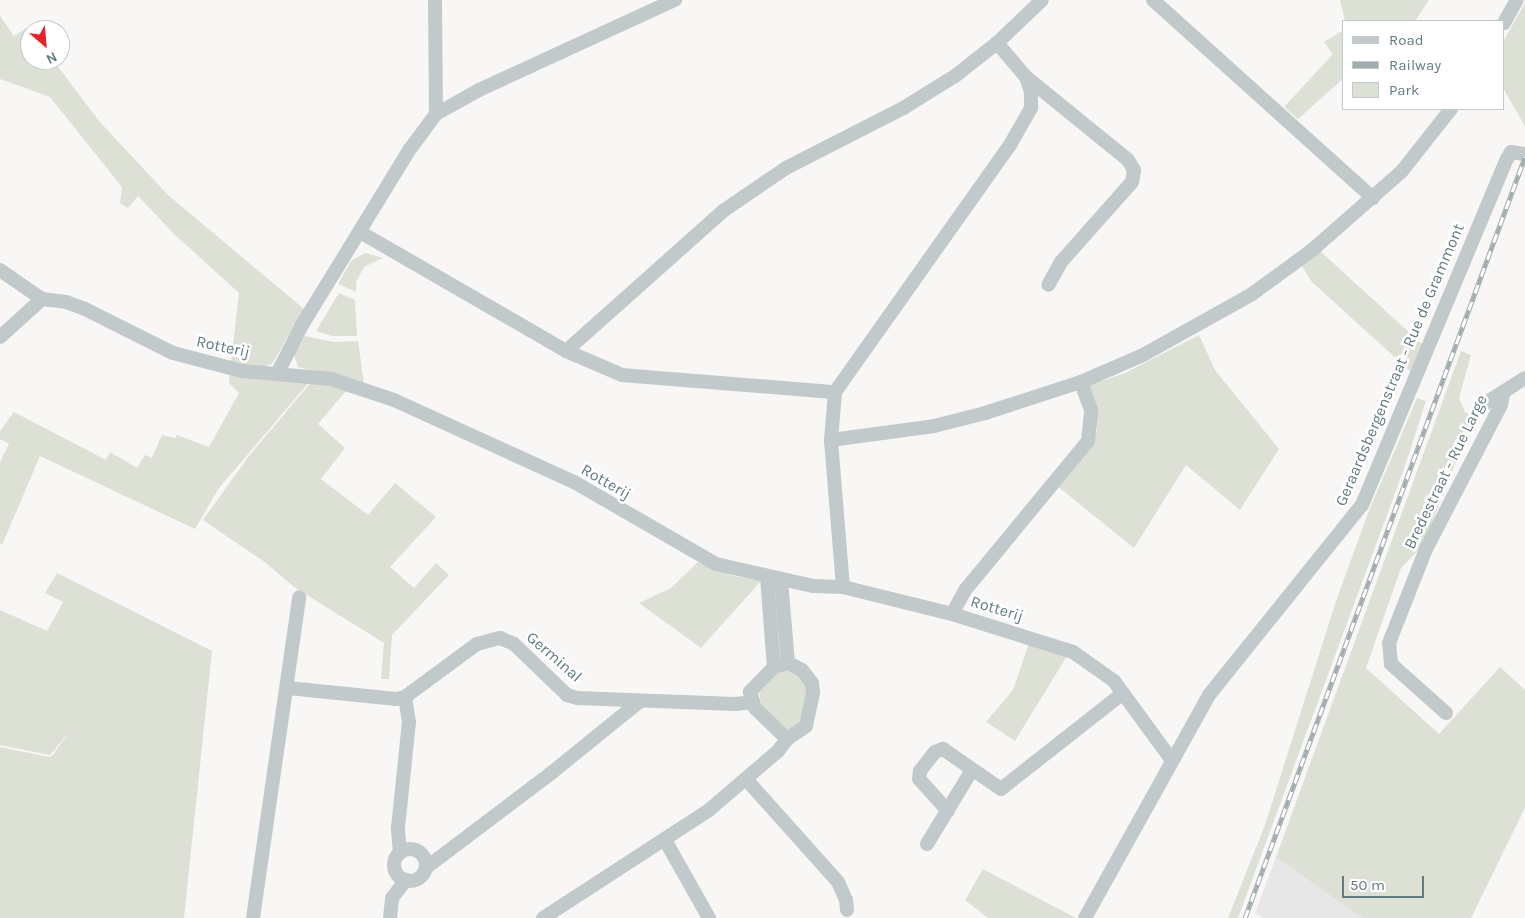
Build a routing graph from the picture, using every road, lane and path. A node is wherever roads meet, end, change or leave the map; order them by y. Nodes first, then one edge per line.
1 (435, 0) edge
2 (675, 0) edge
3 (1042, 0) edge
4 (1153, 0) edge
5 (1517, 0) edge
6 (1505, 22) edge
7 (997, 43) junction
8 (1026, 77) junction
9 (1450, 110) edge
10 (436, 114) junction
11 (1525, 154) edge
12 (1373, 198) junction
13 (360, 232) junction
14 (0, 270) edge
15 (1048, 285) dead end
16 (42, 299) junction
17 (0, 337) edge
18 (566, 351) junction
19 (278, 372) junction
20 (1525, 378) edge
21 (1081, 382) junction
22 (835, 392) junction
23 (1503, 394) junction
24 (1486, 403) dead end
25 (831, 440) junction
26 (774, 579) junction
27 (843, 587) junction
28 (299, 597) dead end
29 (952, 614) junction
30 (788, 663) junction
31 (774, 667) junction
32 (288, 688) junction
33 (1123, 693) junction
34 (405, 697) junction
35 (640, 701) junction
36 (753, 702) junction
37 (1446, 713) dead end
38 (786, 740) junction
39 (1171, 759) junction
40 (972, 770) junction
41 (746, 779) junction
42 (948, 811) junction
43 (665, 840) junction
44 (926, 844) dead end
45 (400, 853) junction
46 (427, 867) junction
47 (406, 880) junction
48 (847, 910) dead end
49 (253, 918) edge
50 (390, 918) edge
51 (543, 918) edge
52 (709, 918) edge
53 (1085, 918) edge

1 - 10 street
2 - 10 street
3 - 7 street
4 - 12 street
5 - 6 street
7 - 8 street
7 - 18 street
8 - 15 street
8 - 22 street
9 - 12 street
10 - 13 street
11 - 39 street, Geraardsbergenstraat - Rue de Grammont
12 - 21 street
13 - 18 street
13 - 19 street
14 - 16 street
16 - 17 street
16 - 19 street, Rotterij
18 - 22 street
19 - 26 street, Rotterij
20 - 23 street, Bredestraat - Rue Large
21 - 25 street
21 - 29 street
22 - 25 street
23 - 24 street, Bredestraat - Rue Large
23 - 37 street, Bredestraat - Rue Large
25 - 27 street
26 - 27 street, Rotterij
26 - 30 street
26 - 31 street
27 - 29 street, Rotterij
28 - 32 street
29 - 33 street, Rotterij
30 - 31 street
30 - 38 street
31 - 36 street
32 - 34 street
32 - 49 street
33 - 39 street, Rotterij
33 - 40 street
34 - 35 street, Germinal
34 - 45 street
35 - 36 street, Germinal
35 - 46 street
36 - 38 street
38 - 41 street
39 - 53 street, Geraardsbergenstraat - Rue de Grammont
40 - 42 street
40 - 42 street
41 - 43 street
41 - 48 street
42 - 44 street
43 - 51 street
43 - 52 street
45 - 46 street
45 - 47 street
46 - 47 street
47 - 50 street

